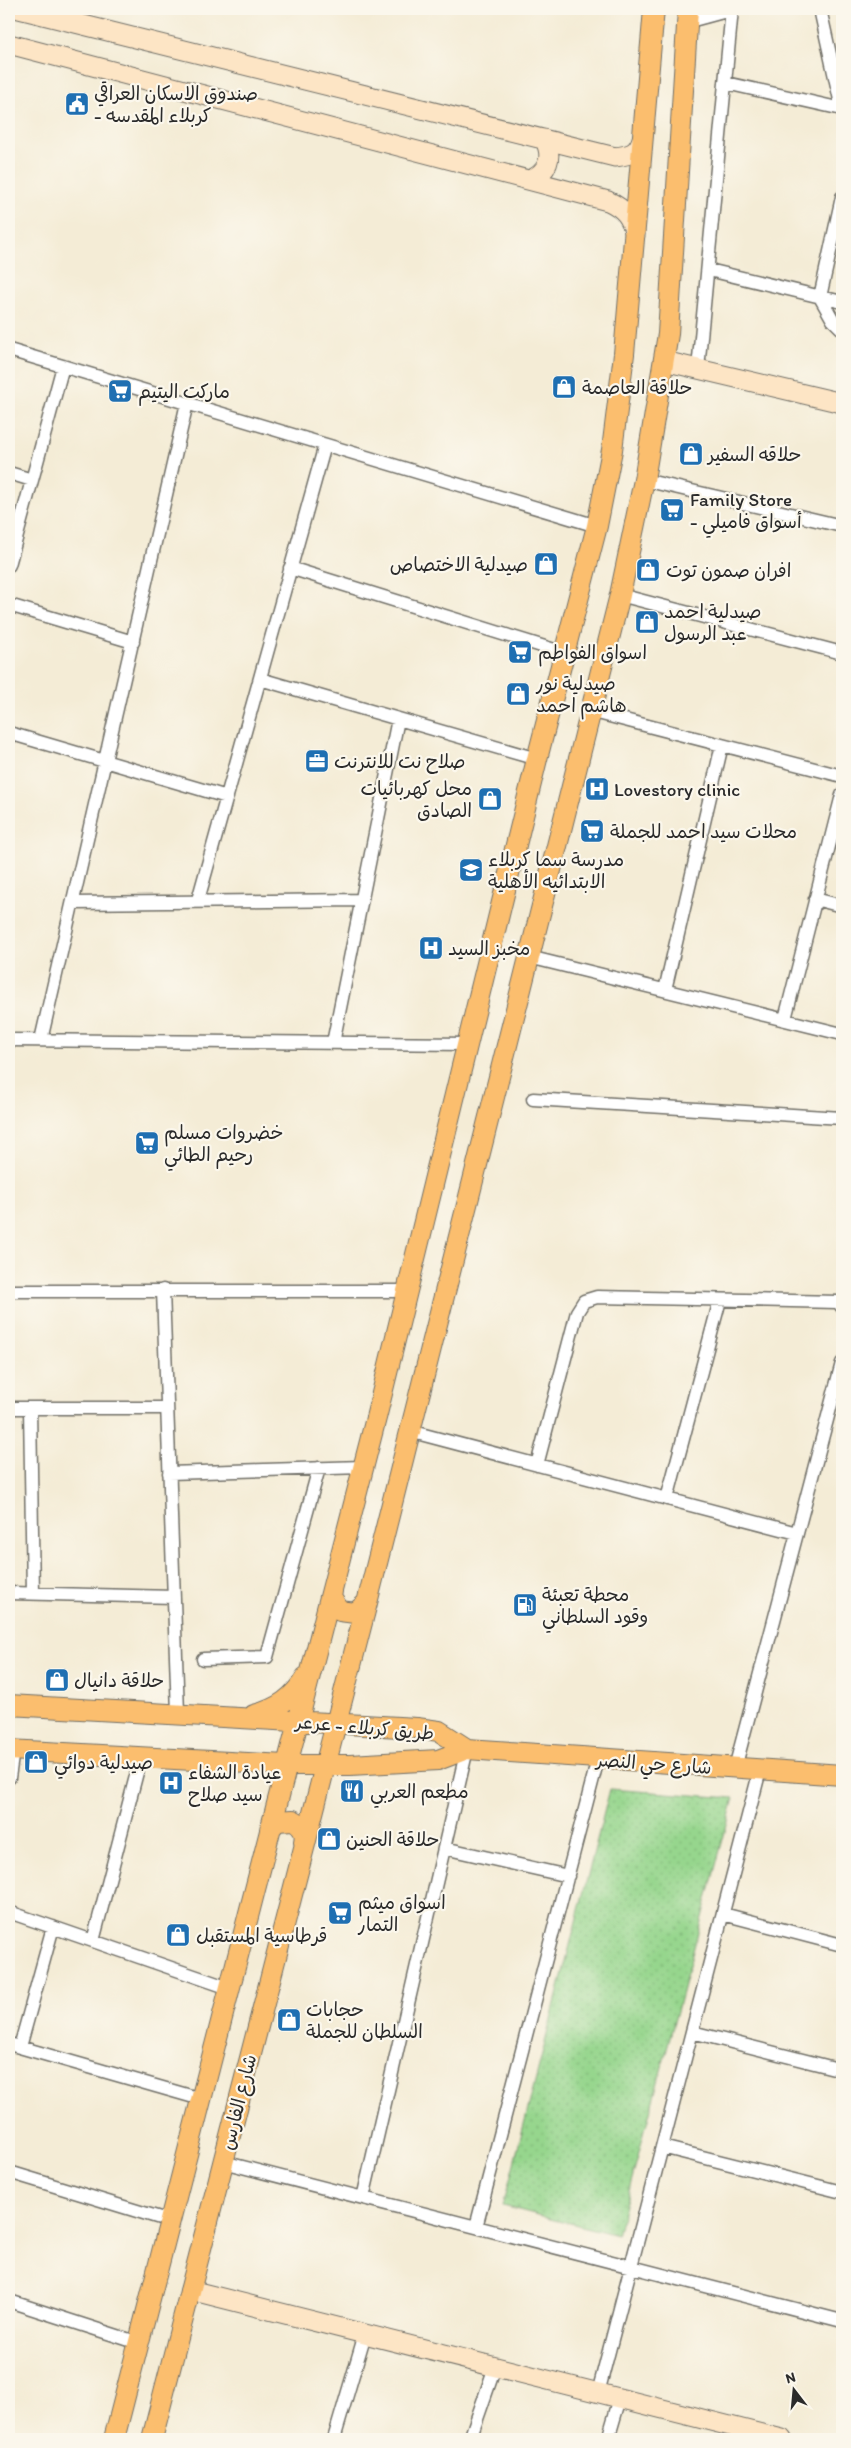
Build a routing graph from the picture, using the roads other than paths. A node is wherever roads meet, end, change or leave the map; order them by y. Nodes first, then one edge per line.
1 (19, 9) edge
2 (654, 9) edge
3 (733, 9) edge
4 (820, 9) edge
5 (687, 15) edge
6 (9, 44) edge
7 (837, 61) edge
8 (726, 83) junction
9 (842, 109) edge
10 (544, 139) junction
11 (642, 139) junction
12 (530, 180) junction
13 (842, 197) edge
14 (635, 236) junction
15 (709, 270) junction
16 (820, 297) junction
17 (842, 302) edge
18 (842, 329) edge
19 (9, 350) edge
20 (664, 361) junction
21 (63, 366) junction
22 (698, 369) junction
23 (187, 403) junction
24 (842, 404) edge
25 (325, 445) junction
26 (9, 474) edge
27 (32, 480) junction
28 (644, 480) junction
29 (597, 526) junction
30 (842, 526) edge
31 (9, 565) edge
32 (290, 568) junction
33 (620, 595) junction
34 (9, 605) edge
35 (132, 642) junction
36 (564, 653) junction
37 (842, 653) edge
38 (260, 679) junction
39 (590, 711) junction
40 (398, 718) junction
41 (9, 733) edge
42 (722, 746) junction
43 (537, 759) junction
44 (105, 761) junction
45 (842, 776) edge
46 (842, 795) edge
47 (226, 797) junction
48 (816, 899) junction
49 (198, 900) junction
50 (361, 900) junction
51 (73, 903) junction
52 (842, 906) edge
53 (529, 957) junction
54 (665, 990) junction
55 (785, 1019) junction
56 (842, 1034) edge
57 (9, 1040) edge
58 (42, 1040) junction
59 (333, 1043) junction
60 (468, 1044) junction
61 (533, 1099) dead end
62 (842, 1118) edge
63 (163, 1290) junction
64 (9, 1291) edge
65 (407, 1291) junction
66 (720, 1300) junction
67 (842, 1307) edge
68 (842, 1363) edge
69 (9, 1408) edge
70 (30, 1408) junction
71 (167, 1408) junction
72 (409, 1431) junction
73 (537, 1465) junction
74 (364, 1467) junction
75 (319, 1468) junction
76 (169, 1473) junction
77 (667, 1499) junction
78 (797, 1533) junction
79 (332, 1591) junction
80 (9, 1593) edge
81 (33, 1594) junction
82 (174, 1597) junction
83 (367, 1603) junction
84 (203, 1659) dead end
85 (312, 1667) junction
86 (9, 1705) edge
87 (178, 1713) junction
88 (243, 1718) junction
89 (298, 1720) junction
90 (336, 1722) junction
91 (467, 1749) junction
92 (11, 1750) edge
93 (141, 1757) junction
94 (598, 1759) junction
95 (247, 1763) junction
96 (286, 1765) junction
97 (324, 1765) junction
98 (735, 1768) junction
99 (760, 1770) junction
100 (842, 1775) edge
101 (9, 1778) edge
102 (275, 1808) junction
103 (270, 1829) junction
104 (304, 1842) junction
105 (444, 1848) junction
106 (568, 1876) junction
107 (9, 1912) edge
108 (722, 1914) junction
109 (53, 1927) junction
110 (93, 1941) junction
111 (842, 1945) edge
112 (229, 1988) junction
113 (692, 2032) junction
114 (14, 2046) edge
115 (842, 2070) edge
116 (201, 2099) junction
117 (662, 2147) junction
118 (223, 2162) junction
119 (9, 2172) edge
120 (842, 2192) edge
121 (363, 2198) junction
122 (170, 2221) junction
123 (476, 2227) junction
124 (631, 2266) junction
125 (190, 2290) junction
126 (9, 2301) edge
127 (842, 2321) edge
128 (365, 2334) junction
129 (139, 2343) junction
130 (494, 2367) junction
131 (598, 2393) junction
132 (620, 2398) junction
133 (114, 2439) edge
134 (152, 2439) edge
135 (334, 2439) edge
136 (470, 2439) edge
137 (608, 2439) edge
138 (782, 2439) edge

1 - 10 main road
2 - 11 main road, شارع الفارس
3 - 5 street
3 - 8 street
4 - 7 street
5 - 20 main road, شارع الفارس
6 - 12 main road
7 - 9 street
8 - 9 street
8 - 15 street
10 - 11 main road
10 - 12 main road
11 - 14 main road, شارع الفارس
12 - 14 main road
13 - 16 street
14 - 29 main road, شارع الفارس
15 - 16 street
15 - 22 street
16 - 17 street
16 - 18 street
19 - 21 street
20 - 22 main road
20 - 28 main road, شارع الفارس
21 - 23 street
21 - 27 street
22 - 24 main road
23 - 25 street
23 - 35 street
25 - 29 street
25 - 32 street
26 - 27 street
27 - 31 street
28 - 30 street
28 - 33 main road, شارع الفارس
29 - 36 main road, شارع الفارس
32 - 36 street
32 - 38 street
33 - 37 street
33 - 39 main road, شارع الفارس
34 - 35 street
35 - 44 street
36 - 43 main road, شارع الفارس
38 - 40 street
38 - 47 street
39 - 42 street
39 - 53 main road, شارع الفارس
40 - 43 street
40 - 50 street
41 - 44 street
42 - 45 street
42 - 54 street
43 - 60 main road, شارع الفارس
44 - 47 street
44 - 51 street
46 - 48 street
47 - 49 street
48 - 52 street
48 - 55 street
49 - 50 street
49 - 51 street
50 - 59 street
51 - 58 street
53 - 54 street
53 - 72 main road, شارع الفارس
54 - 55 street
55 - 56 street
57 - 58 street
58 - 59 street
59 - 60 street
60 - 65 main road, شارع الفارس
61 - 62 street
63 - 64 street
63 - 65 street
63 - 71 street
65 - 74 main road, شارع الفارس
66 - 67 street
66 - 73 street
66 - 77 street
68 - 78 street
69 - 70 street
70 - 71 street
70 - 81 street
71 - 76 street
72 - 73 street
72 - 83 main road, شارع الفارس
73 - 77 street
74 - 75 street
74 - 79 main road, شارع الفارس
75 - 76 street
75 - 84 street
76 - 82 street
77 - 78 street
78 - 98 street
79 - 83 main road
79 - 85 main road, شارع الفارس
80 - 81 street
81 - 82 street
82 - 87 street
83 - 90 main road, شارع الفارس
85 - 88 main road
85 - 89 main road, شارع الفارس
86 - 87 main road, طريق كربلاء - عرعر
87 - 88 main road, طريق كربلاء - عرعر
88 - 89 main road, طريق كربلاء - عرعر
89 - 90 main road, طريق كربلاء - عرعر
89 - 96 main road, شارع الفارس
90 - 91 main road, طريق كربلاء - عرعر
90 - 97 main road, شارع الفارس
91 - 94 main road, شارع حي النصر
91 - 97 main road, طريق كربلاء - عرعر
91 - 105 street
92 - 93 main road, طريق كربلاء - عرعر
92 - 101 street
93 - 95 main road, طريق كربلاء - عرعر
93 - 110 street
94 - 98 main road, شارع حي النصر
94 - 106 street
95 - 96 main road, طريق كربلاء - عرعر
95 - 102 main road
96 - 97 main road, طريق كربلاء - عرعر
96 - 102 main road, شارع الفارس
97 - 104 main road, شارع الفارس
98 - 99 main road, شارع حي النصر
99 - 100 main road, شارع حي النصر
99 - 108 street
102 - 103 main road, شارع الفارس
103 - 104 main road
103 - 112 main road, شارع الفارس
104 - 118 main road, شارع الفارس
105 - 106 street
105 - 121 street
106 - 123 street
107 - 109 street
108 - 111 street
108 - 113 street
109 - 110 street
109 - 114 street
110 - 112 street
112 - 116 main road, شارع الفارس
113 - 115 street
113 - 117 street
114 - 116 street
116 - 122 main road, شارع الفارس
117 - 120 street
117 - 124 street
118 - 121 street
118 - 125 main road, شارع الفارس
119 - 122 street
121 - 123 street
122 - 129 main road, شارع الفارس
123 - 124 street
124 - 127 street
124 - 131 street
125 - 128 main road
125 - 134 main road, شارع الفارس
126 - 129 street
128 - 130 main road
128 - 135 street
129 - 133 main road, شارع الفارس
130 - 131 main road
130 - 136 street
131 - 132 main road
132 - 137 street
132 - 138 main road

